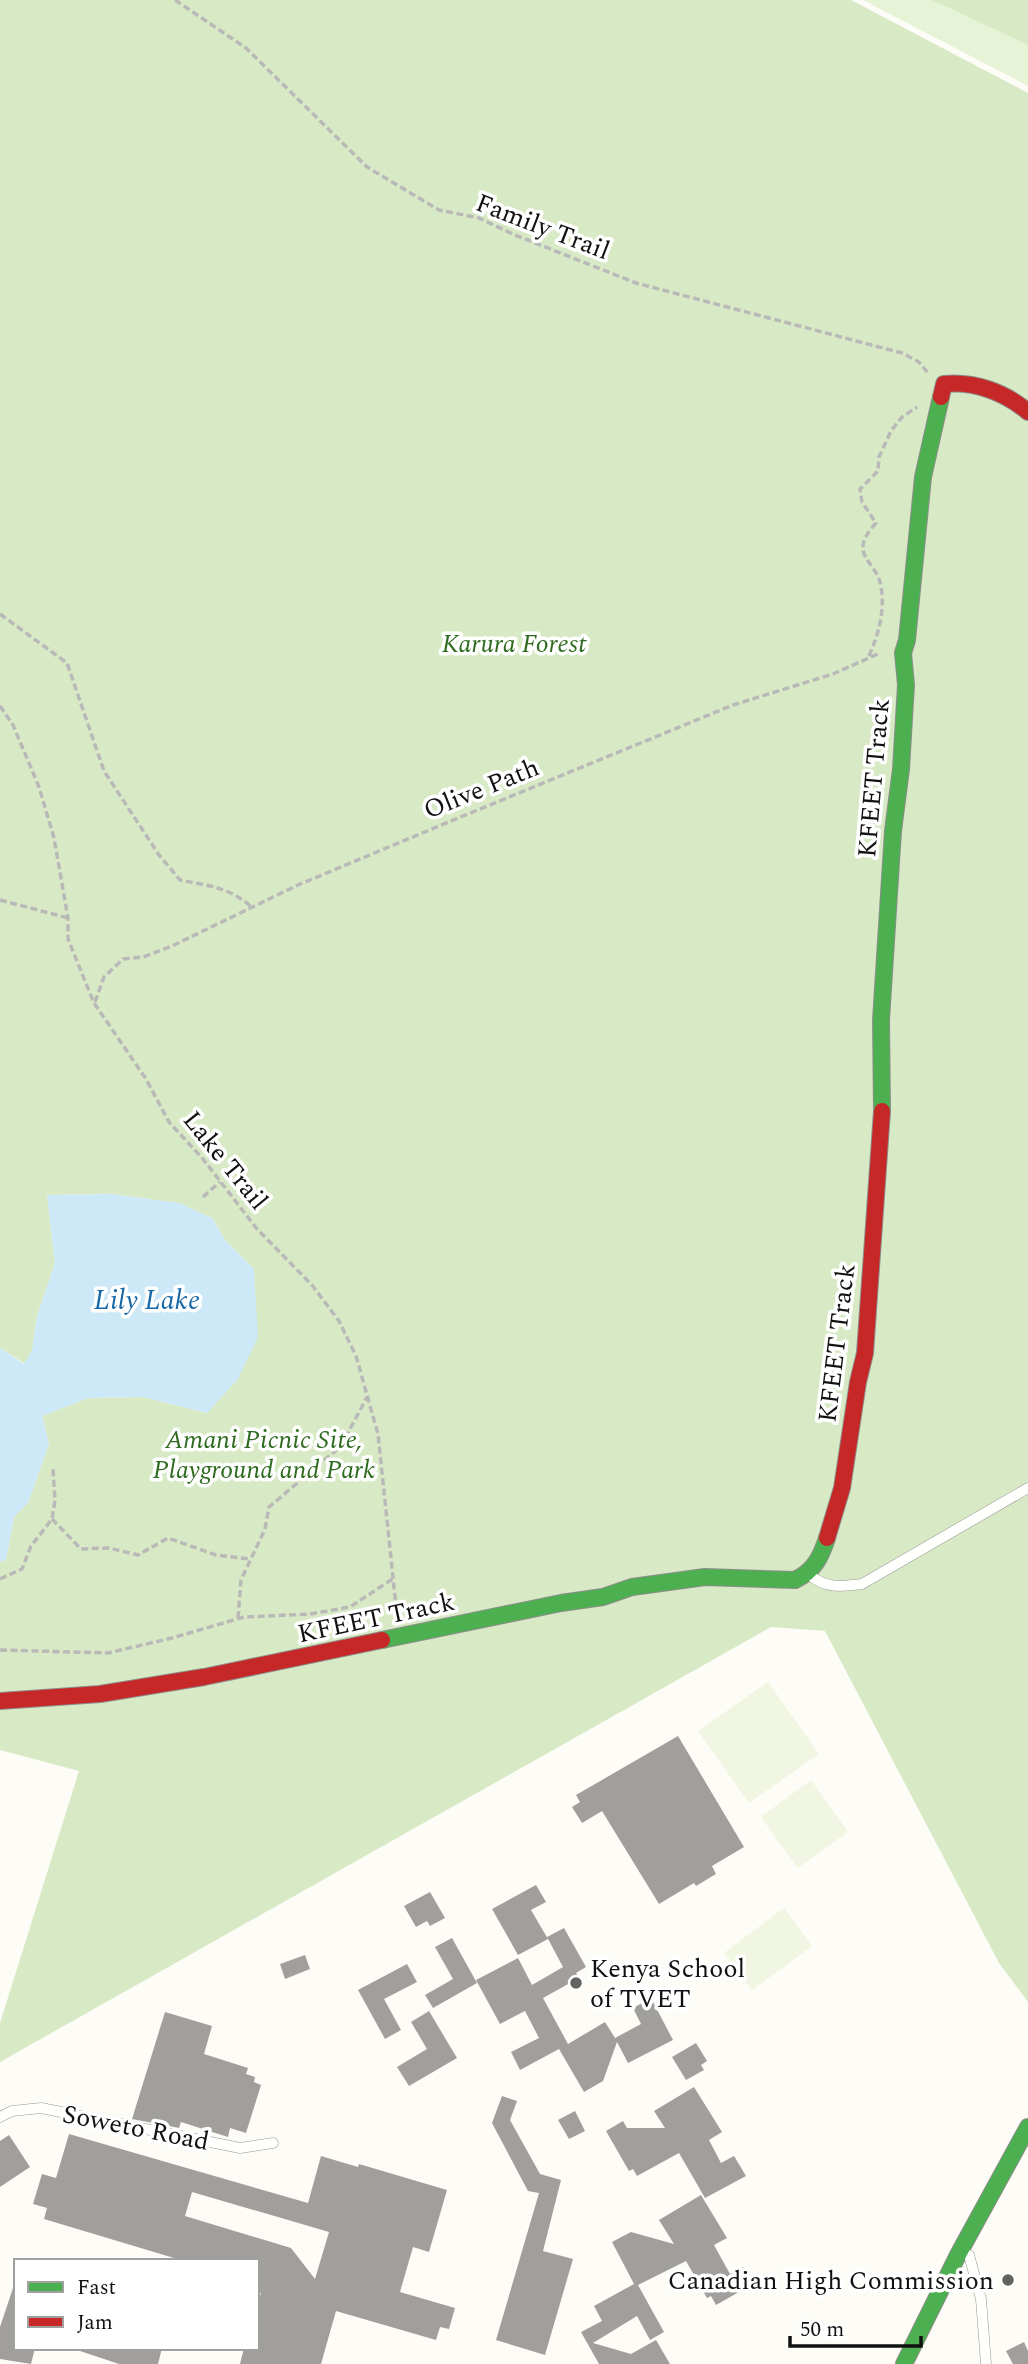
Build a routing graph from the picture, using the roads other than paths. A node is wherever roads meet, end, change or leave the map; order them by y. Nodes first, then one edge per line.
1 (1028, 412) edge
2 (1028, 1488) edge
3 (808, 1574) junction
4 (0, 1701) edge
5 (0, 2117) edge
6 (1028, 2127) edge
7 (273, 2143) dead end
8 (1028, 2146) edge
9 (969, 2255) junction
10 (904, 2364) edge
11 (916, 2364) edge
12 (986, 2364) edge

1 - 3 street, KFEET Track
2 - 3 lane
3 - 4 street, KFEET Track
5 - 7 lane, Soweto Road
6 - 10 street
8 - 9 street
9 - 11 street
9 - 12 lane

